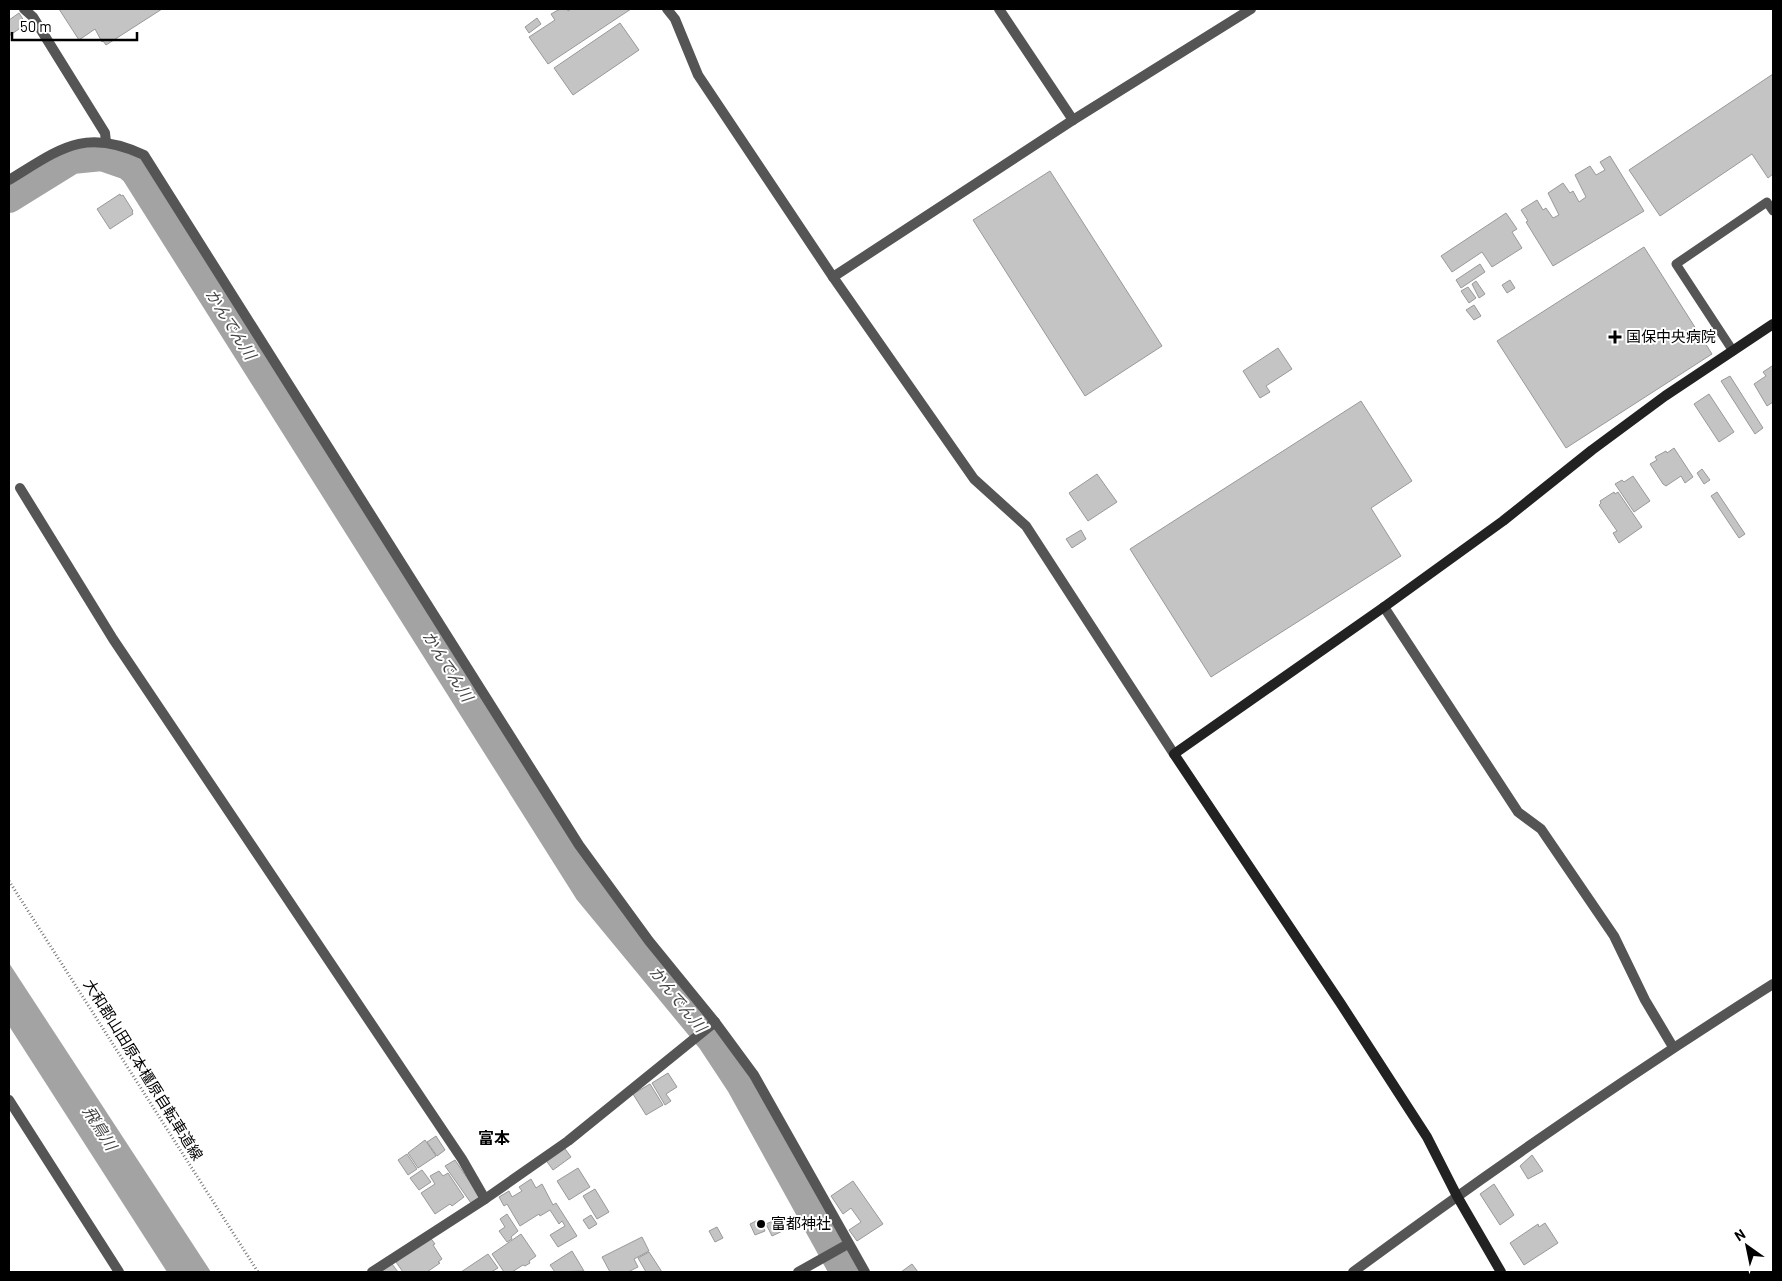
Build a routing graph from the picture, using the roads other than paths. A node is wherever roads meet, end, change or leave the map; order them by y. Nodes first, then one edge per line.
1 (24, 9) edge
2 (667, 9) edge
3 (999, 9) edge
4 (1251, 9) edge
5 (1073, 120) junction
6 (106, 142) junction
7 (9, 180) edge
8 (1773, 211) edge
9 (833, 277) junction
10 (1773, 324) edge
11 (1733, 350) junction
12 (20, 488) dead end
13 (1384, 607) junction
14 (1174, 754) junction
15 (1773, 984) edge
16 (715, 1022) junction
17 (1673, 1047) junction
18 (9, 1100) edge
19 (1457, 1196) junction
20 (485, 1199) junction
21 (848, 1244) junction
22 (119, 1272) edge
23 (372, 1272) edge
24 (798, 1272) edge
25 (865, 1272) edge
26 (1353, 1272) edge
27 (1501, 1272) edge

1 - 6 street
2 - 9 street
3 - 5 street
4 - 5 street
5 - 9 street
6 - 7 street
6 - 16 street
8 - 11 lane
9 - 14 street
10 - 11 street
11 - 13 street
12 - 20 street
13 - 14 street
13 - 17 street
14 - 19 street
15 - 17 street
16 - 20 street
16 - 21 street
17 - 19 street
18 - 22 street
19 - 26 street
19 - 27 street
20 - 23 street
21 - 24 street
21 - 25 street

